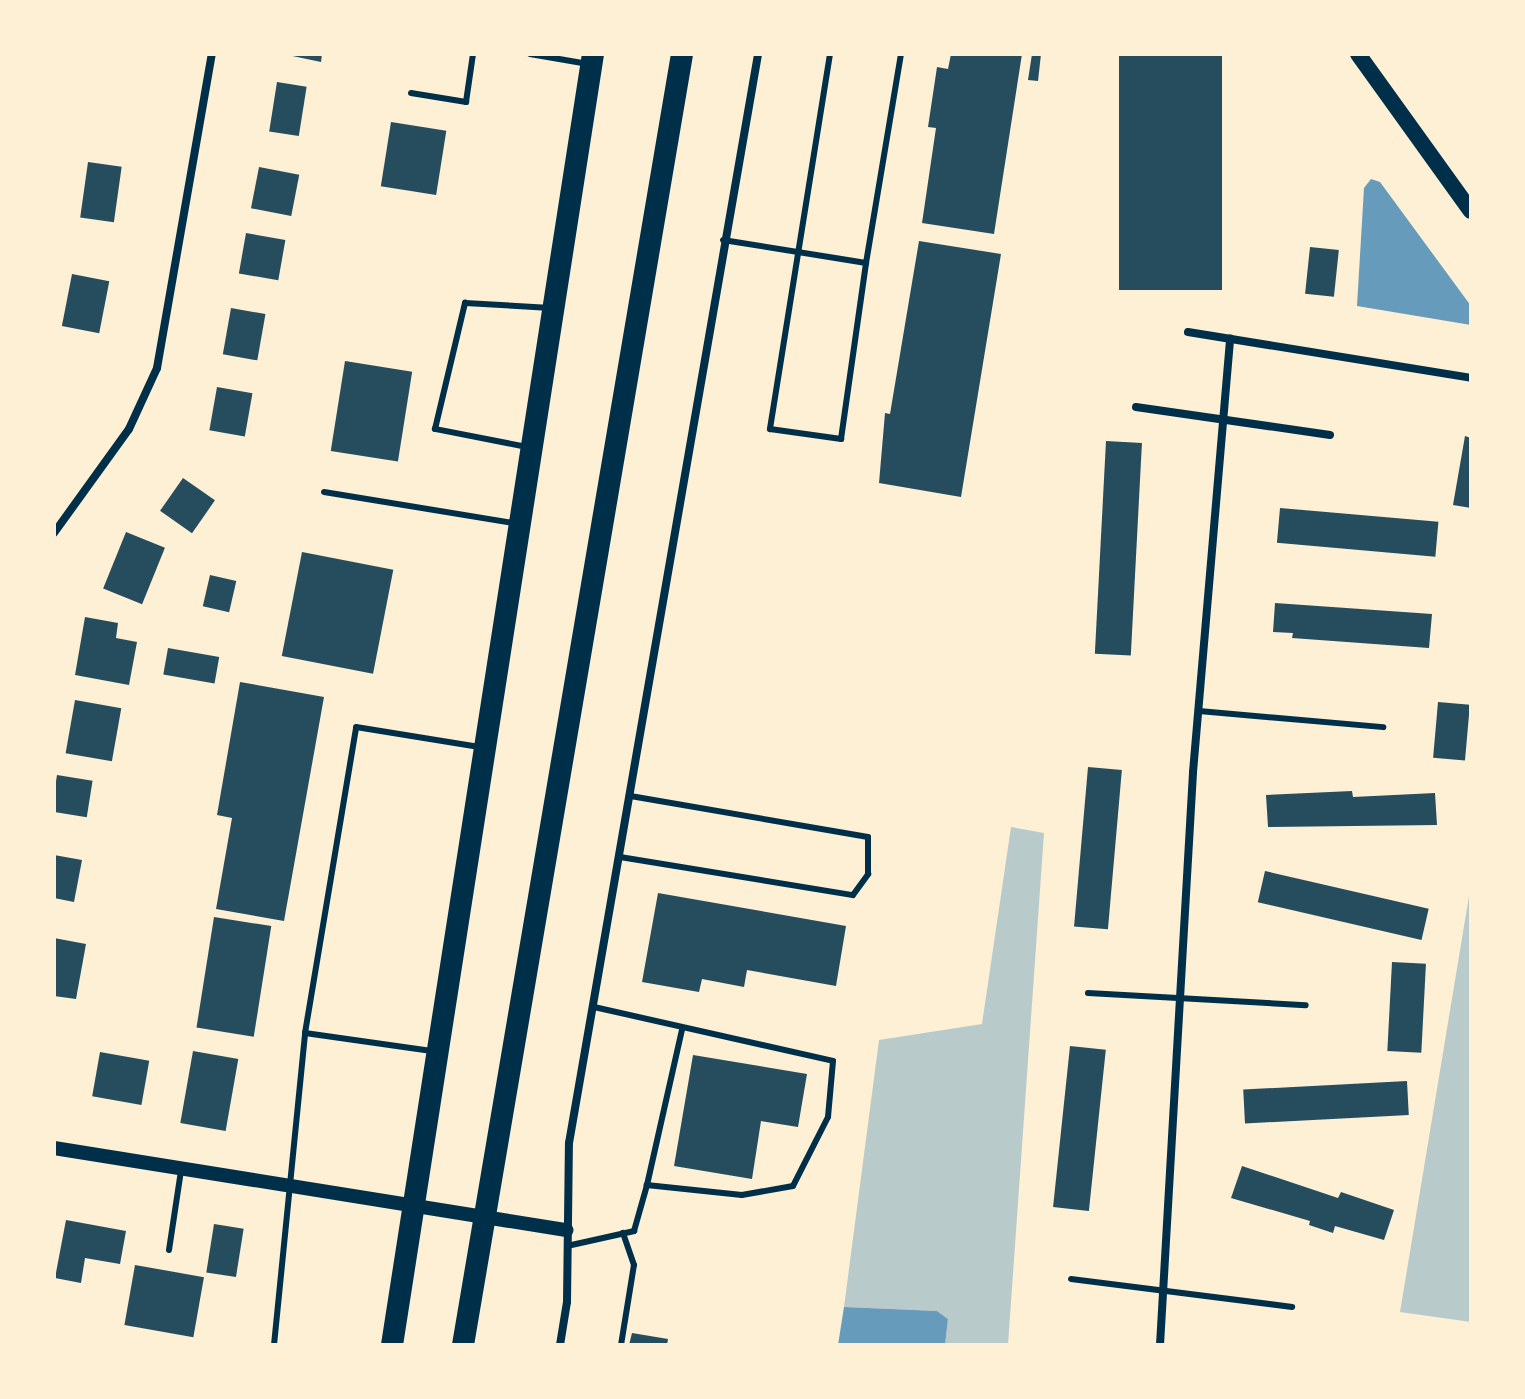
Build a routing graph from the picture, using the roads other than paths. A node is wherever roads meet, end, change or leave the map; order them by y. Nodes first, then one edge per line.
1 (212, 54) edge
2 (473, 54) edge
3 (530, 54) edge
4 (682, 54) edge
5 (758, 54) edge
6 (830, 54) edge
7 (901, 54) edge
8 (1358, 54) edge
9 (593, 59) edge
10 (411, 93) dead end
11 (1471, 211) edge
12 (723, 240) junction
13 (794, 253) junction
14 (866, 263) junction
15 (556, 308) junction
16 (1188, 332) dead end
17 (1230, 339) junction
18 (1471, 378) edge
19 (1136, 407) dead end
20 (1223, 422) junction
21 (1330, 435) dead end
22 (531, 448) junction
23 (324, 492) dead end
24 (518, 524) junction
25 (54, 533) edge
26 (1199, 711) junction
27 (1383, 727) dead end
28 (482, 748) junction
29 (631, 796) junction
30 (620, 857) junction
31 (1088, 993) dead end
32 (1181, 998) junction
33 (1306, 1005) dead end
34 (594, 1007) junction
35 (682, 1030) junction
36 (305, 1033) junction
37 (437, 1052) junction
38 (54, 1148) edge
39 (182, 1169) junction
40 (647, 1185) junction
41 (293, 1187) junction
42 (413, 1207) junction
43 (484, 1218) junction
44 (566, 1230) junction
45 (623, 1233) junction
46 (566, 1246) junction
47 (169, 1250) dead end
48 (1071, 1279) dead end
49 (1162, 1290) junction
50 (1292, 1307) dead end
51 (274, 1345) edge
52 (392, 1345) edge
53 (463, 1345) edge
54 (560, 1345) edge
55 (621, 1345) edge
56 (1160, 1345) edge

1 - 25 street
2 - 10 lane
3 - 9 lane
4 - 43 highway
5 - 12 street
6 - 13 lane
7 - 14 lane
8 - 11 main road
9 - 15 highway
12 - 13 lane
12 - 29 street
13 - 14 lane
13 - 14 lane
15 - 22 highway
15 - 22 lane
16 - 17 street
17 - 18 street
17 - 20 street
19 - 20 street
20 - 21 street
20 - 26 street
22 - 24 highway
23 - 24 lane
24 - 28 highway
26 - 27 lane
26 - 32 street
28 - 36 lane
28 - 37 highway
29 - 30 street
29 - 30 lane
30 - 34 street
31 - 32 lane
32 - 33 lane
32 - 49 street
34 - 35 lane
34 - 44 street
35 - 40 lane
35 - 40 lane
36 - 37 lane
36 - 41 lane
37 - 42 highway
38 - 39 street
39 - 41 street
39 - 47 lane
40 - 45 lane
41 - 42 street
41 - 51 lane
42 - 43 street
42 - 52 highway
43 - 44 street
43 - 53 highway
44 - 46 street
45 - 46 lane
45 - 55 lane
46 - 54 street
48 - 49 lane
49 - 50 lane
49 - 56 street

